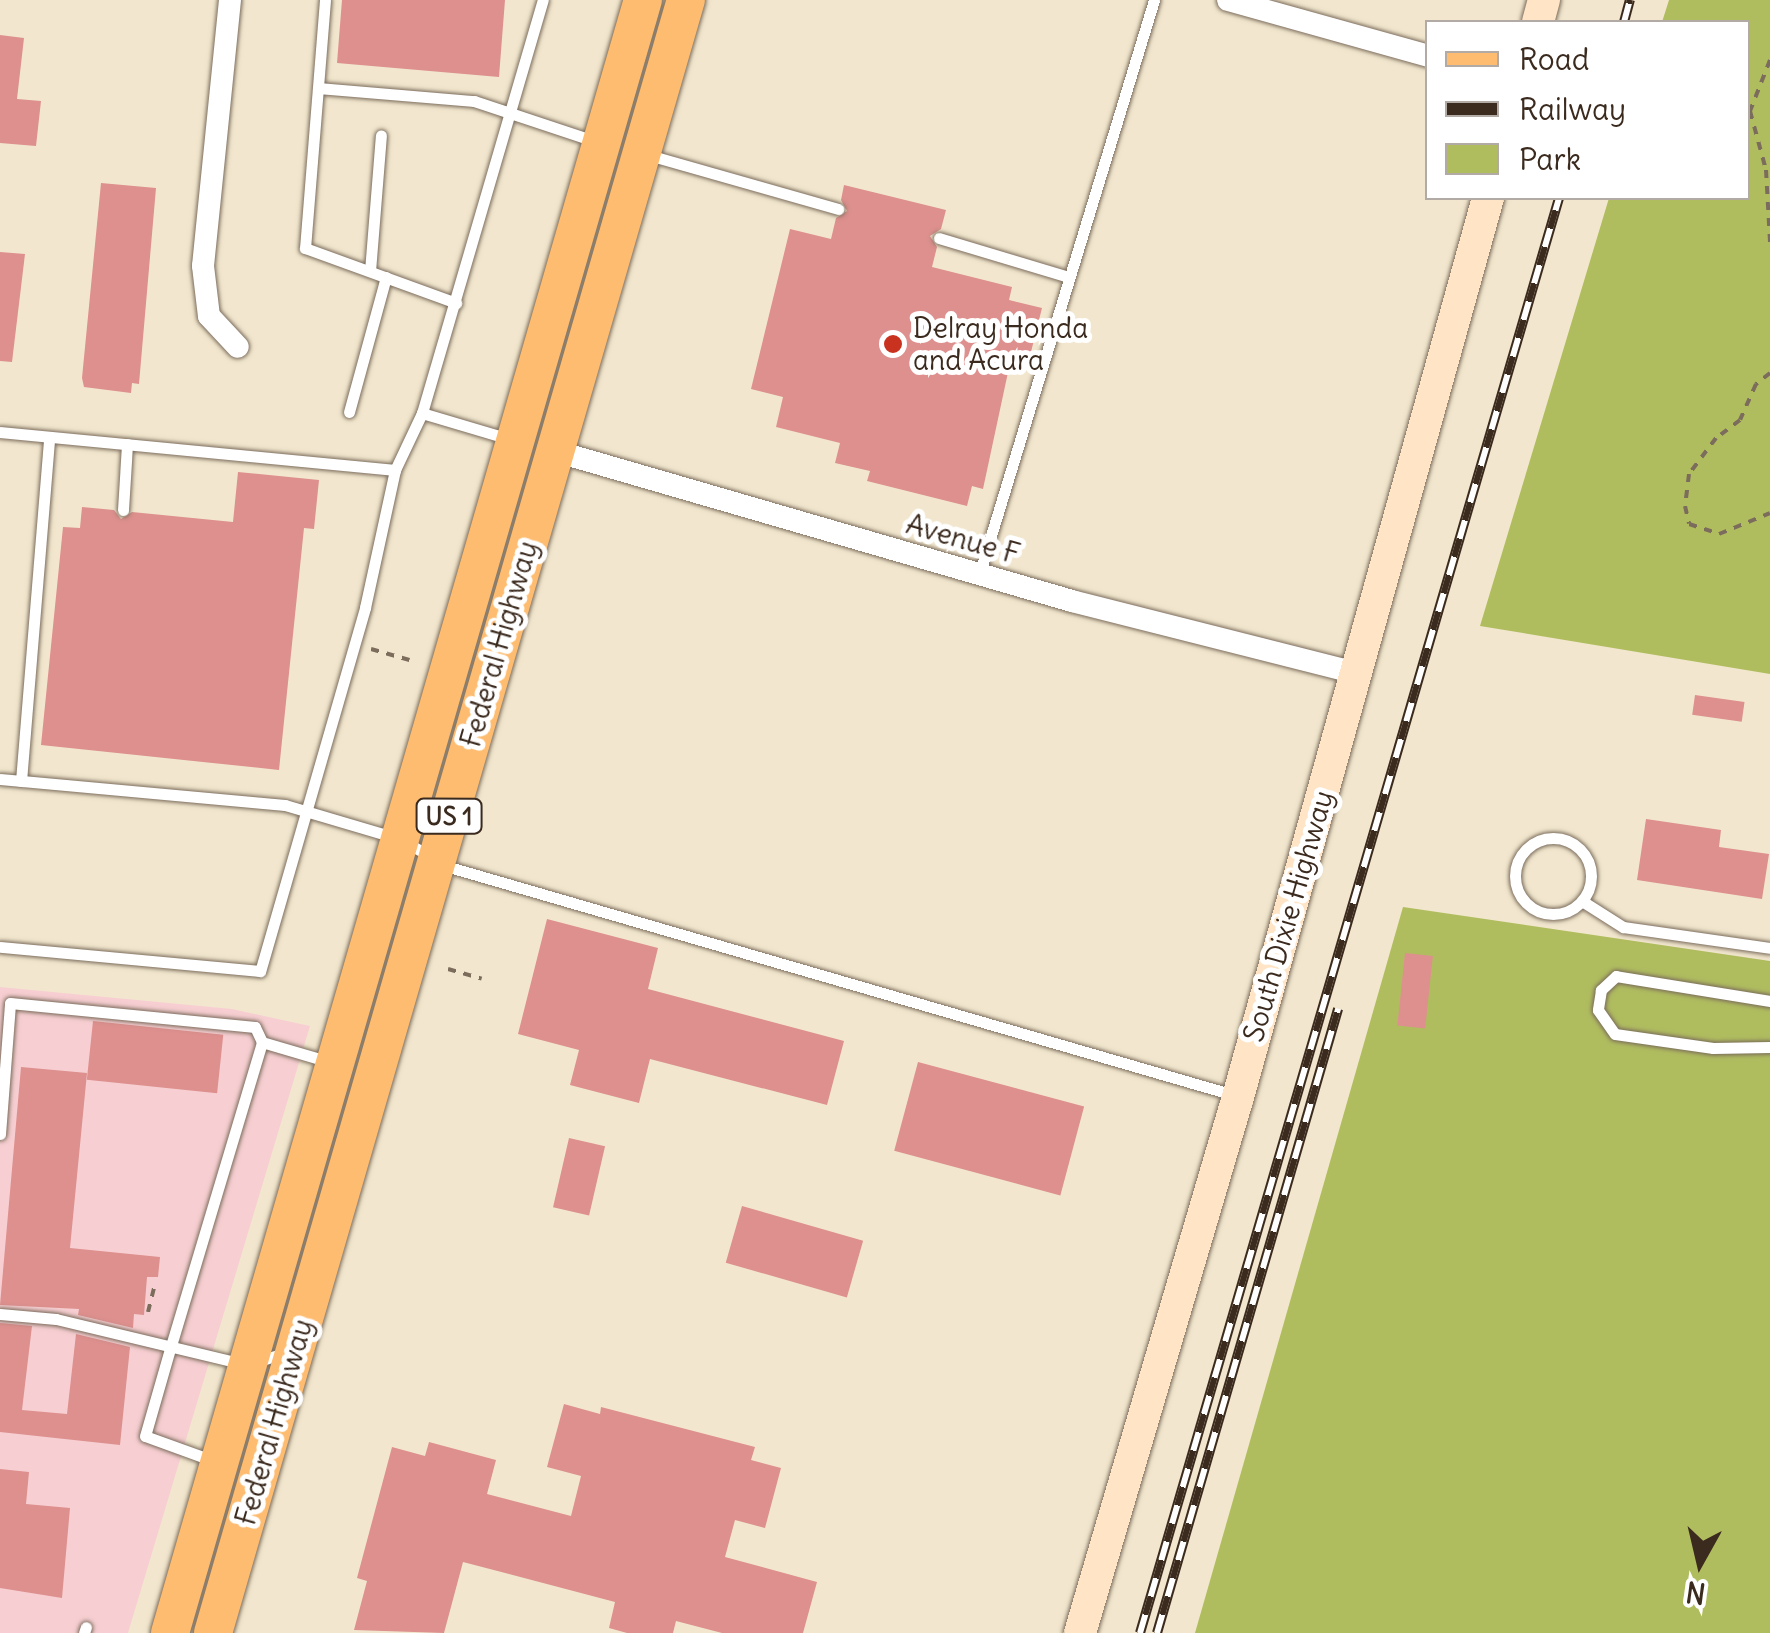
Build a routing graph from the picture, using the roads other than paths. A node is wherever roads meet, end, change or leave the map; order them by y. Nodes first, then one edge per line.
1 (230, 0) edge
2 (325, 0) edge
3 (543, 0) edge
4 (643, 0) edge
5 (686, 0) edge
6 (1154, 0) edge
7 (1228, 0) edge
8 (1282, 7) edge
9 (1425, 55) edge
10 (318, 88) junction
11 (513, 114) junction
12 (381, 135) dead end
13 (601, 143) junction
14 (641, 153) junction
15 (1487, 200) edge
16 (838, 209) dead end
17 (939, 238) dead end
18 (370, 271) junction
19 (386, 277) junction
20 (1070, 277) junction
21 (456, 303) junction
22 (238, 347) dead end
23 (349, 412) dead end
24 (422, 414) junction
25 (0, 432) edge
26 (49, 437) junction
27 (516, 440) junction
28 (127, 444) junction
29 (555, 452) junction
30 (394, 470) junction
31 (123, 510) dead end
32 (980, 575) junction
33 (1357, 672) junction
34 (0, 779) edge
35 (21, 781) junction
36 (304, 812) junction
37 (400, 839) junction
38 (436, 863) junction
39 (1582, 901) junction
40 (0, 947) edge
41 (1770, 948) edge
42 (1770, 1001) edge
43 (262, 1042) junction
44 (1770, 1047) edge
45 (334, 1064) junction
46 (1238, 1097) junction
47 (0, 1134) edge
48 (0, 1314) edge
49 (170, 1349) junction
50 (294, 1350) junction
51 (247, 1364) junction
52 (219, 1462) junction
53 (170, 1633) edge
54 (212, 1633) edge
55 (1080, 1633) edge

1 - 22 street
2 - 10 lane
3 - 11 lane
4 - 13 main road, Federal Highway / US 1
5 - 14 main road, Federal Highway / US 1
6 - 20 lane
7 - 8 street
8 - 9 street
10 - 11 lane
10 - 18 lane
11 - 13 lane
11 - 21 lane
12 - 18 lane
13 - 27 main road, Federal Highway / US 1
14 - 16 lane
14 - 29 main road, Federal Highway / US 1
15 - 33 street, South Dixie Highway
17 - 20 lane
18 - 19 lane
19 - 21 lane
19 - 23 lane
20 - 32 lane
21 - 24 lane
24 - 27 lane
24 - 30 lane
25 - 26 lane
26 - 28 lane
26 - 35 lane
27 - 37 main road, Federal Highway / US 1
28 - 30 lane
28 - 31 lane
29 - 32 street, Avenue F
29 - 38 main road, Federal Highway / US 1
30 - 36 lane
32 - 33 street, Avenue F
33 - 46 street, South Dixie Highway
34 - 35 lane
35 - 36 lane
36 - 37 lane
36 - 40 lane
37 - 38 lane
37 - 45 main road, Federal Highway / US 1
38 - 46 lane
38 - 50 main road, Federal Highway / US 1
39 - 39 lane
39 - 41 lane
42 - 44 lane
43 - 45 lane
43 - 47 lane
43 - 49 lane
45 - 51 main road, Federal Highway / US 1
46 - 55 street, South Dixie Highway
48 - 49 lane
49 - 51 lane
49 - 52 lane
50 - 51 lane
50 - 54 main road, Federal Highway / US 1
51 - 52 main road, Federal Highway / US 1
52 - 53 main road, Federal Highway / US 1

